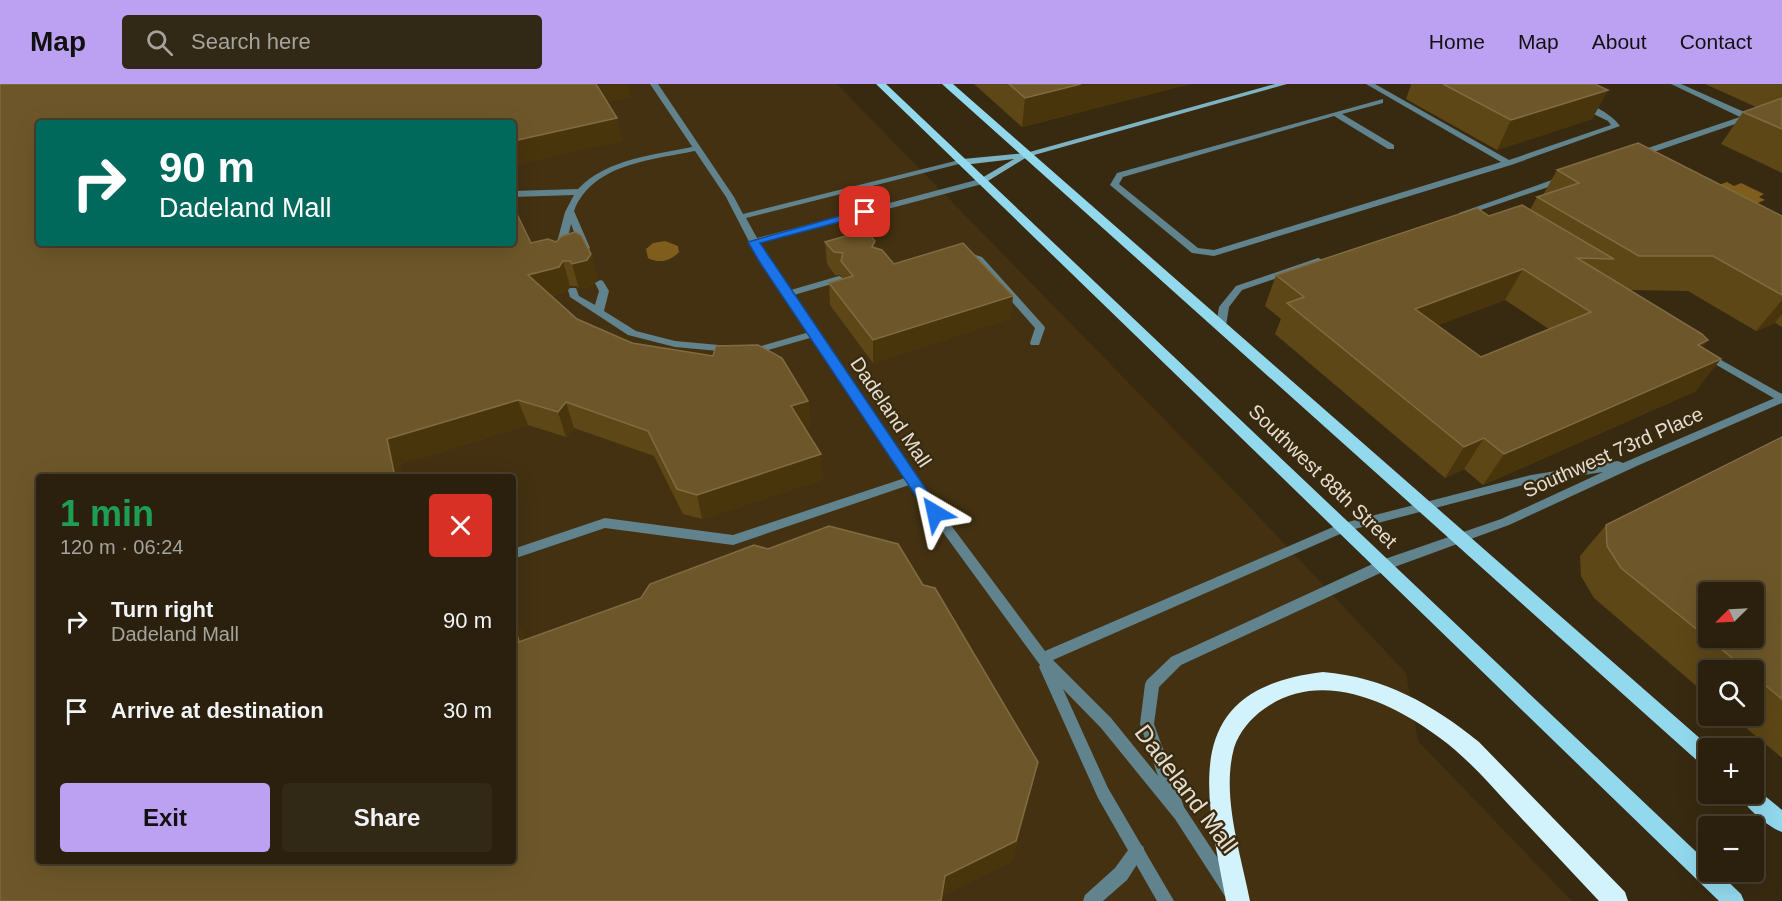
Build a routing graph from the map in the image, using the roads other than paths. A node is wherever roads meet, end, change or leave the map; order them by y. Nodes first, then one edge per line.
1 (654, 84) edge
2 (881, 84) edge
3 (947, 84) edge
4 (1283, 84) edge
5 (1390, 84) edge
6 (1675, 84) edge
7 (1373, 86) edge
8 (1569, 98) edge
9 (1380, 101) dead end
10 (1336, 114) junction
11 (1391, 147) dead end
12 (696, 148) junction
13 (1026, 155) junction
14 (1623, 159) edge
15 (963, 162) junction
16 (1508, 163) junction
17 (1569, 177) edge
18 (983, 181) junction
19 (579, 192) junction
20 (516, 194) edge
21 (571, 213) junction
22 (1452, 217) edge
23 (741, 218) junction
24 (754, 242) junction
25 (949, 250) edge
26 (588, 255) edge
27 (1330, 257) edge
28 (562, 262) edge
29 (839, 279) edge
30 (600, 283) dead end
31 (573, 290) dead end
32 (787, 294) junction
33 (599, 310) junction
34 (1221, 326) junction
35 (813, 334) junction
36 (1035, 343) dead end
37 (1697, 349) edge
38 (1782, 399) edge
39 (1635, 462) junction
40 (911, 480) junction
41 (1424, 506) junction
42 (1344, 527) junction
43 (1460, 538) junction
44 (516, 553) edge
45 (1384, 565) junction
46 (1042, 658) junction
47 (1698, 749) edge
48 (1760, 804) edge
49 (1180, 814) junction
50 (1782, 823) edge
51 (1137, 852) junction
52 (1091, 901) edge
53 (1166, 901) edge
54 (1238, 901) edge
55 (1616, 901) edge
56 (1734, 901) edge

1 - 12 street, Dadeland Mall
2 - 15 main road, Southwest 88th Street
3 - 13 main road, Southwest 88th Street
4 - 13 street
5 - 7 street
6 - 14 street
7 - 16 street
8 - 16 street
9 - 10 street
10 - 11 street
10 - 16 street
12 - 19 street
12 - 23 street, Dadeland Mall
13 - 15 street
13 - 18 street
13 - 34 main road, Southwest 88th Street
15 - 18 main road, Southwest 88th Street
15 - 23 street
17 - 22 street
18 - 24 street
18 - 42 main road, Southwest 88th Street
19 - 20 street
19 - 21 street
21 - 26 street
21 - 28 street
23 - 24 street, Dadeland Mall
24 - 32 street, Dadeland Mall
25 - 36 street
27 - 34 street
29 - 32 street
30 - 33 street
31 - 33 street
32 - 35 street, Dadeland Mall
33 - 35 street
34 - 41 main road, Southwest 88th Street
35 - 40 street, Dadeland Mall
37 - 38 street
38 - 39 street, Southwest 73rd Place
39 - 41 street
39 - 43 street, Southwest 73rd Place
40 - 44 street
40 - 46 street, Dadeland Mall
41 - 42 street
41 - 43 main road, Southwest 88th Street
42 - 45 main road, Southwest 88th Street
42 - 46 street
43 - 45 street
43 - 47 main road, Southwest 88th Street
45 - 49 street
45 - 56 main road, Southwest 88th Street
46 - 49 street, Dadeland Mall
46 - 51 street, Dadeland Mall
48 - 50 main road
49 - 54 street, Dadeland Mall
51 - 52 street
51 - 53 street, Dadeland Mall
54 - 55 highway

